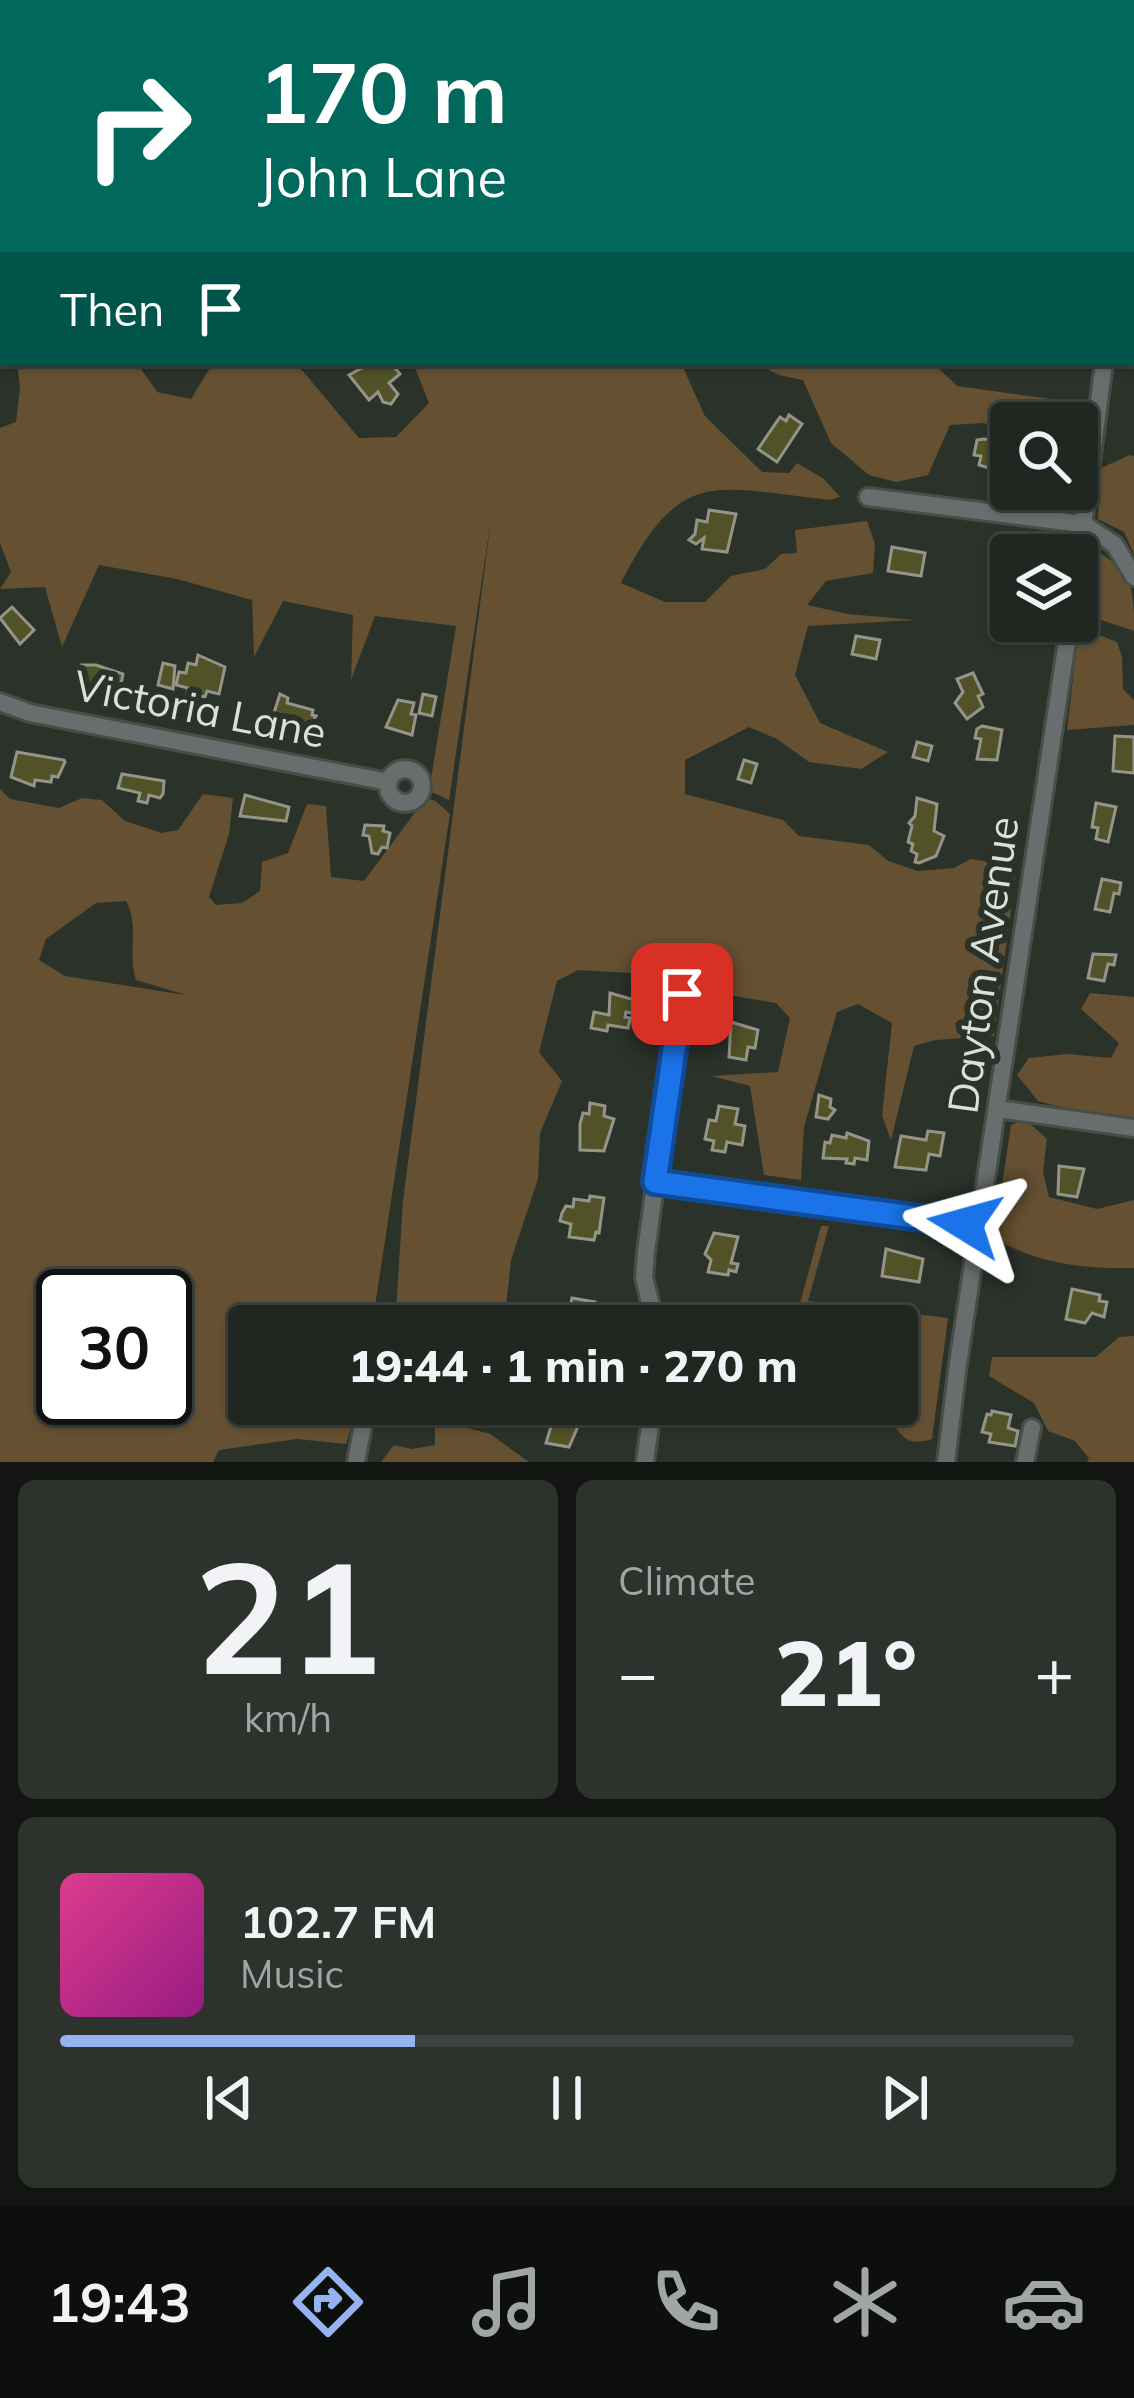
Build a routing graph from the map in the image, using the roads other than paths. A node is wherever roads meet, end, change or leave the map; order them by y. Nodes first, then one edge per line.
1 (1104, 366) edge
2 (868, 497) dead end
3 (1083, 524) junction
4 (1082, 534) edge
5 (1134, 577) edge
6 (1067, 642) edge
7 (0, 702) edge
8 (388, 782) dead end
9 (682, 994) dead end
10 (998, 1108) junction
11 (1134, 1128) edge
12 (655, 1182) junction
13 (980, 1226) junction
14 (651, 1305) edge
15 (364, 1425) edge
16 (650, 1425) edge
17 (1032, 1428) dead end
18 (356, 1462) edge
19 (645, 1462) edge
20 (946, 1462) edge
21 (1025, 1462) edge

1 - 3 street
2 - 3 street
3 - 4 street
3 - 5 street
6 - 10 street, Dayton Avenue
7 - 8 street, Victoria Lane
9 - 12 street
10 - 11 street
10 - 13 street, Dayton Avenue
12 - 13 street
12 - 14 street
13 - 20 street, Dayton Avenue
15 - 18 street
16 - 19 street
17 - 21 street

